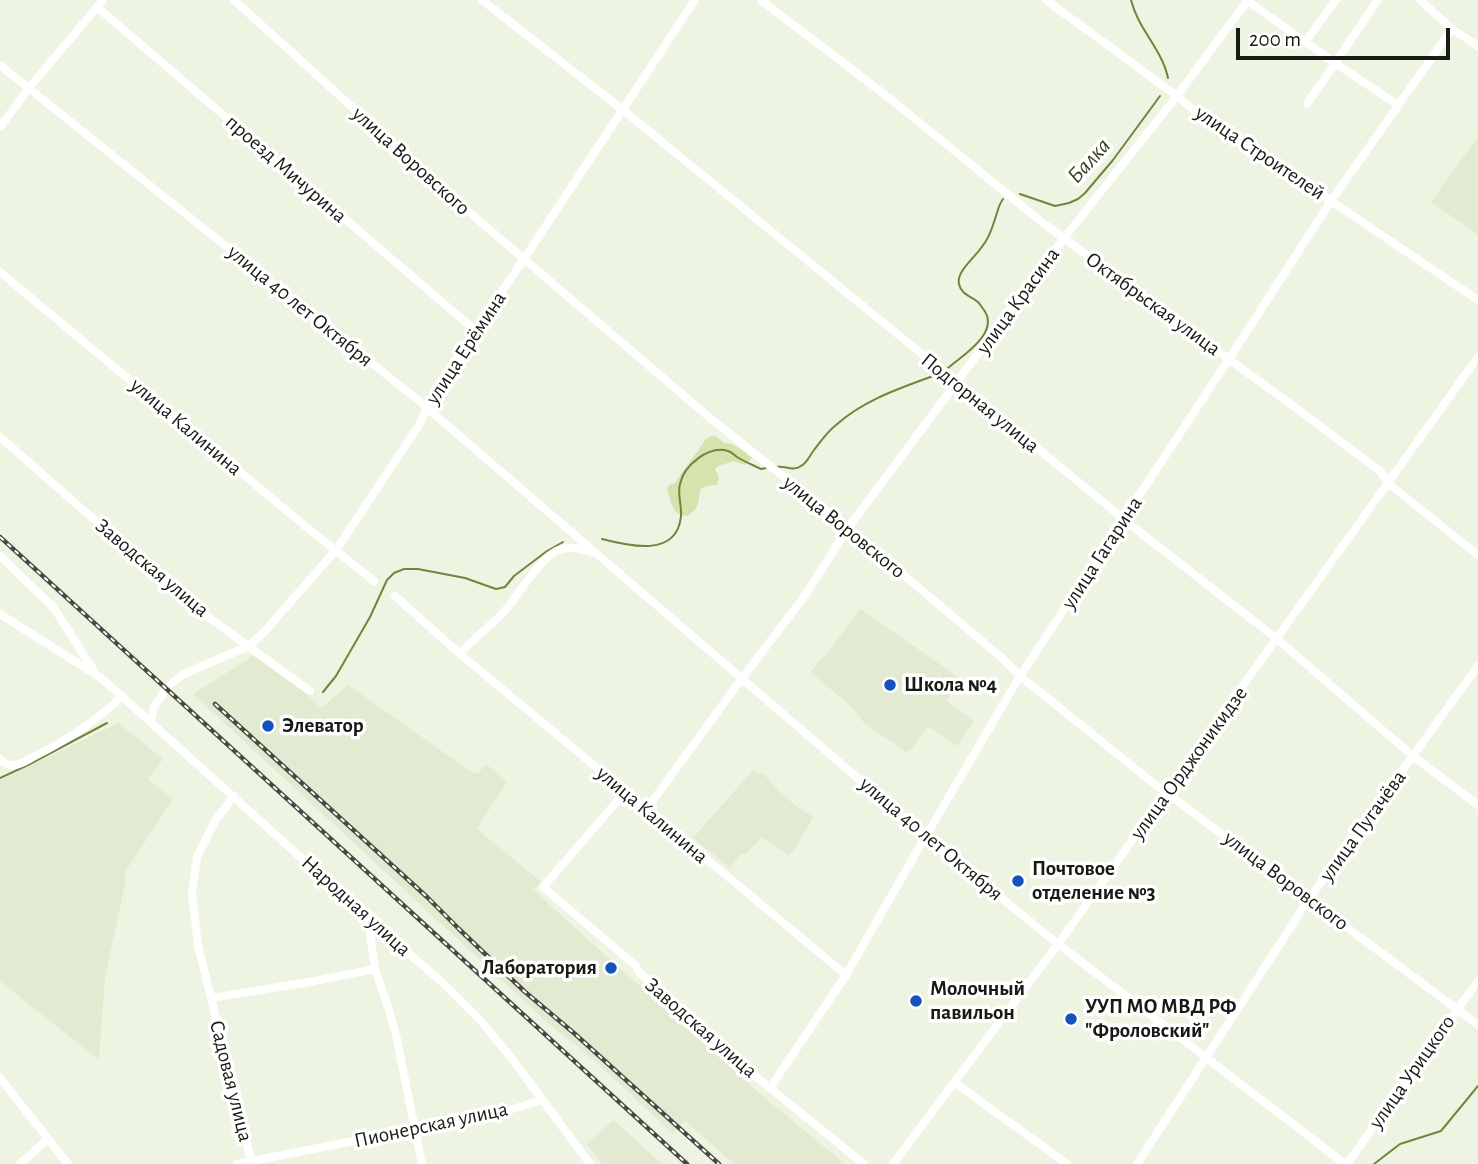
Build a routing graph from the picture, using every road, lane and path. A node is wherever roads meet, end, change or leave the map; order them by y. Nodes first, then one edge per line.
1 (233, 0) edge
2 (482, 0) edge
3 (695, 0) edge
4 (761, 0) edge
5 (1046, 0) edge
6 (1247, 0) edge
7 (1336, 0) edge
8 (1378, 0) edge
9 (1420, 0) edge
10 (100, 4) edge
11 (1452, 29) junction
12 (1306, 41) junction
13 (1478, 46) edge
14 (1335, 63) junction
15 (0, 65) edge
16 (29, 88) junction
17 (1177, 96) junction
18 (1307, 104) dead end
19 (1398, 105) junction
20 (623, 110) junction
21 (0, 127) edge
22 (1331, 201) junction
23 (1064, 238) junction
24 (524, 260) junction
25 (0, 272) edge
26 (1478, 300) edge
27 (476, 331) junction
28 (1478, 357) edge
29 (1229, 359) junction
30 (956, 384) junction
31 (427, 408) junction
32 (0, 437) edge
33 (1388, 483) junction
34 (1124, 519) junction
35 (848, 528) junction
36 (336, 550) junction
37 (595, 552) junction
38 (1478, 555) edge
39 (0, 556) edge
40 (374, 581) dead end
41 (395, 596) dead end
42 (0, 614) edge
43 (1277, 639) junction
44 (248, 646) junction
45 (460, 654) junction
46 (1478, 666) edge
47 (95, 674) junction
48 (1020, 676) junction
49 (742, 679) junction
50 (171, 684) dead end
51 (310, 691) dead end
52 (164, 692) dead end
53 (122, 696) junction
54 (151, 722) junction
55 (1413, 757) junction
56 (0, 760) edge
57 (625, 792) junction
58 (1167, 793) junction
59 (234, 796) junction
60 (1478, 805) edge
61 (646, 810) junction
62 (925, 836) junction
63 (1309, 899) junction
64 (368, 918) junction
65 (1058, 944) junction
66 (374, 969) junction
67 (846, 975) junction
68 (1478, 981) edge
69 (211, 998) junction
70 (1457, 1009) junction
71 (1478, 1025) edge
72 (1207, 1059) junction
73 (0, 1078) edge
74 (954, 1082) junction
75 (770, 1088) junction
76 (542, 1100) junction
77 (416, 1129) junction
78 (48, 1139) junction
79 (252, 1163) edge
80 (20, 1164) edge
81 (68, 1164) edge
82 (237, 1164) edge
83 (422, 1164) edge
84 (590, 1164) edge
85 (864, 1164) edge
86 (893, 1164) edge
87 (1068, 1164) edge
88 (1137, 1164) edge
89 (1346, 1164) edge

1 - 24 street, улица Воровского
2 - 20 street, Подгорная улица
3 - 20 street, улица Ерёмина
4 - 23 street, Октябрьская улица
5 - 17 street, улица Строителей
6 - 12 street
6 - 17 street, улица Красина
7 - 12 street
8 - 14 street
9 - 11 street
10 - 16 street
10 - 27 street, проезд Мичурина
11 - 13 street
11 - 19 street, улица Гагарина
12 - 14 street
14 - 18 street
14 - 19 street
15 - 16 street, улица 40 лет Октября
16 - 21 street
16 - 31 street, улица 40 лет Октября
17 - 22 street, улица Строителей
17 - 23 street, улица Красина
19 - 22 street, улица Гагарина
20 - 24 street, улица Ерёмина
20 - 30 street, Подгорная улица
22 - 26 street, улица Строителей
22 - 29 street, улица Гагарина
23 - 29 street, Октябрьская улица
23 - 30 street, улица Красина
24 - 27 street, улица Ерёмина
24 - 35 street, улица Воровского
25 - 36 street, улица Калинина
27 - 31 street, улица Ерёмина
28 - 33 street, улица Орджоникидзе
29 - 33 street, Октябрьская улица
29 - 34 street, улица Гагарина
30 - 34 street, Подгорная улица
30 - 35 street, улица Красина
31 - 36 street, улица Ерёмина
31 - 37 street, улица 40 лет Октября
32 - 44 street, Заводская улица
33 - 38 street, Октябрьская улица
33 - 43 street, улица Орджоникидзе
34 - 43 street, Подгорная улица
34 - 48 street, улица Гагарина
35 - 48 street, улица Воровского
35 - 49 street, улица Красина
36 - 40 street, улица Калинина
36 - 44 street, улица Ерёмина
37 - 45 street
37 - 49 street, улица 40 лет Октября
39 - 47 street, Народная улица
41 - 45 street, улица Калинина
42 - 47 street, Народная улица
43 - 55 street, Подгорная улица
43 - 58 street, улица Орджоникидзе
44 - 50 street, улица Ерёмина
44 - 51 street, Заводская улица
45 - 57 street, улица Калинина
46 - 55 street, улица Пугачёва
47 - 53 street, Народная улица
48 - 58 street, улица Воровского
48 - 62 street, улица Гагарина
49 - 61 street, улица Красина
49 - 62 street, улица 40 лет Октября
52 - 54 street
53 - 54 street, Народная улица
53 - 56 street
54 - 59 street, Народная улица
55 - 60 street, Подгорная улица
55 - 63 street, улица Пугачёва
57 - 61 street, улица Калинина
57 - 75 street, Заводская улица
58 - 63 street, улица Воровского
58 - 65 street, улица Орджоникидзе
59 - 64 street, Народная улица
59 - 69 street, Садовая улица
61 - 67 street, улица Калинина
62 - 65 street, улица 40 лет Октября
62 - 67 street, улица Гагарина
63 - 70 street, улица Воровского
63 - 72 street, улица Пугачёва
64 - 66 street
64 - 76 street, Народная улица
65 - 72 street, улица 40 лет Октября
65 - 74 street, улица Орджоникидзе
66 - 69 street, Садовая улица
66 - 77 street
67 - 75 street, улица Гагарина
68 - 70 street, улица Урицкого
69 - 79 street, Садовая улица
70 - 71 street, улица Воровского
70 - 89 street, улица Урицкого
72 - 88 street, улица Пугачёва
72 - 89 street, улица 40 лет Октября
73 - 78 street
74 - 86 street, улица Орджоникидзе
74 - 87 street
75 - 85 street, Заводская улица
76 - 77 street, Пионерская улица
76 - 84 street, Народная улица
77 - 79 street, Пионерская улица
77 - 83 street
78 - 80 street
78 - 81 street
79 - 82 street, Пионерская улица

